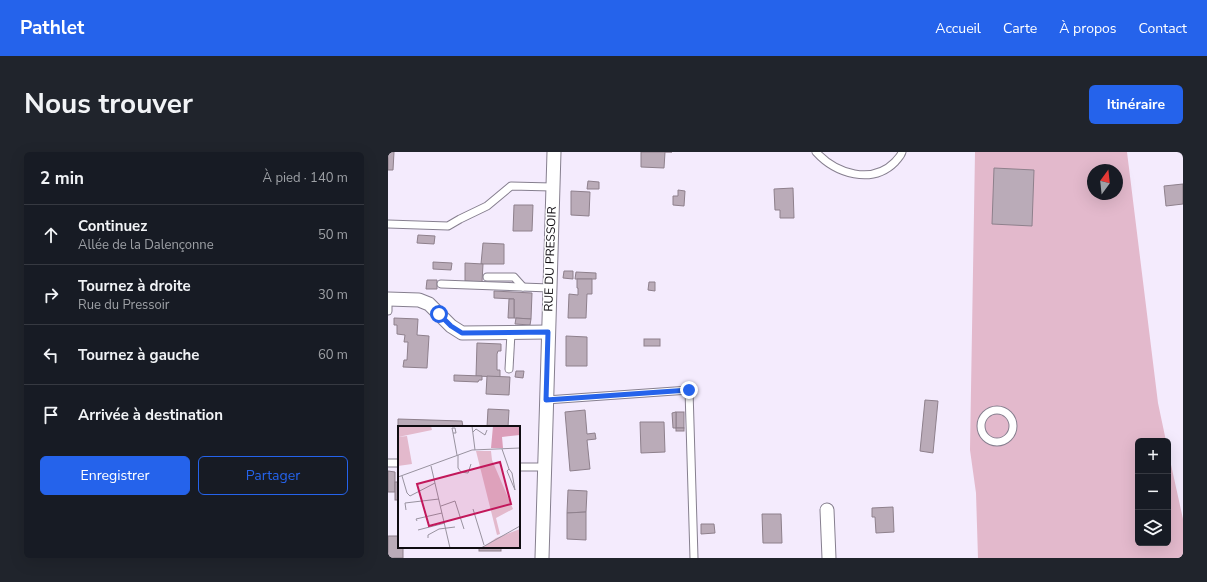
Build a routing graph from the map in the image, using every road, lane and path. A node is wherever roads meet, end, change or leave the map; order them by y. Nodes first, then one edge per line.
1 (554, 152) edge
2 (816, 152) edge
3 (902, 152) edge
4 (552, 187) junction
5 (388, 224) edge
6 (487, 277) dead end
7 (441, 284) dead end
8 (523, 287) junction
9 (550, 288) junction
10 (388, 299) edge
11 (388, 311) edge
12 (511, 332) junction
13 (548, 332) junction
14 (509, 369) dead end
15 (546, 400) junction
16 (1012, 431) joint
17 (520, 467) edge
18 (545, 467) junction
19 (827, 510) dead end
20 (542, 558) edge
21 (694, 558) edge
22 (829, 558) edge

1 - 4 street, RUE DU PRESSOIR
2 - 3 lane
4 - 5 lane
4 - 9 street, RUE DU PRESSOIR
6 - 8 lane
7 - 8 lane
8 - 9 lane
9 - 13 street, RUE DU PRESSOIR
10 - 11 lane
10 - 12 street
12 - 13 street
12 - 14 lane
13 - 15 street, RUE DU PRESSOIR
15 - 18 street, RUE DU PRESSOIR
15 - 21 lane
16 - 16 lane
17 - 18 lane
18 - 20 street, RUE DU PRESSOIR
19 - 22 street

